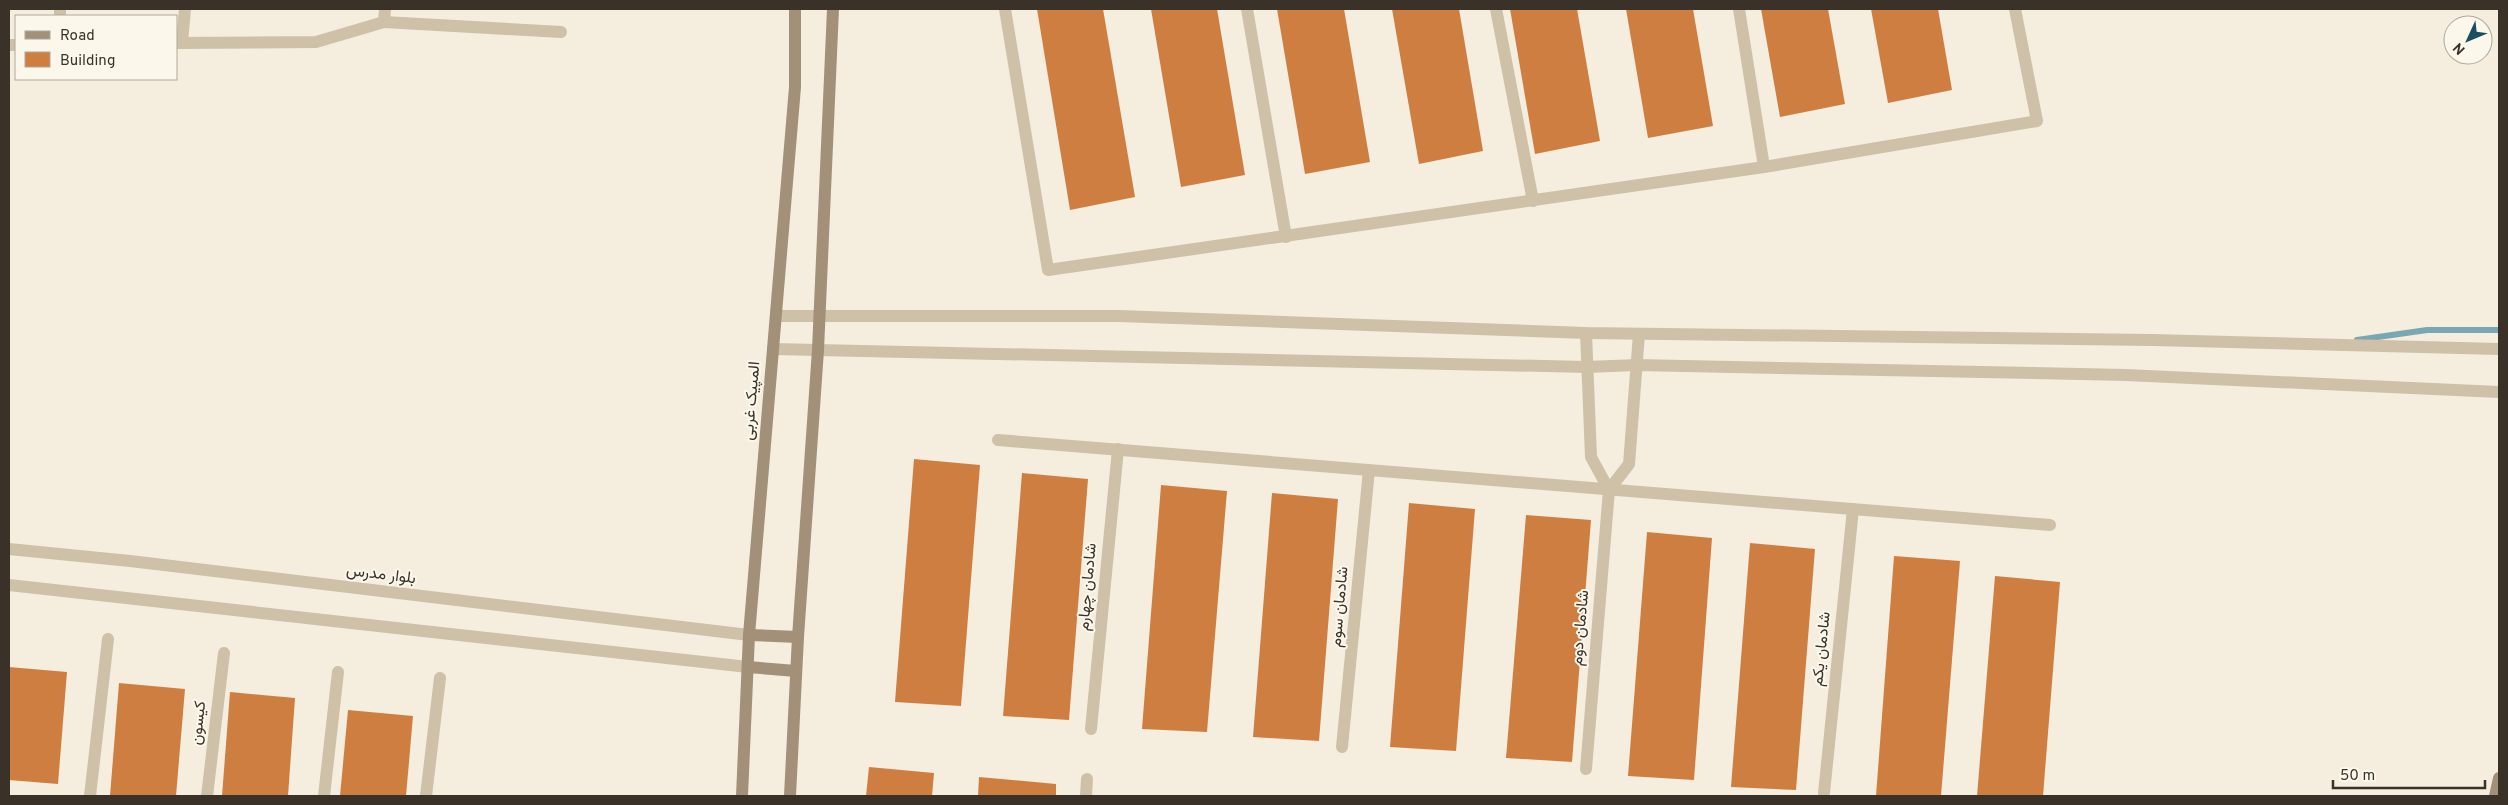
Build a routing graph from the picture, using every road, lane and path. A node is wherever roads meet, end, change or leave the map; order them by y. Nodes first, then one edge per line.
1 (185, 9) edge
2 (795, 9) edge
3 (833, 9) edge
4 (1005, 9) edge
5 (1247, 9) edge
6 (1496, 9) edge
7 (1739, 9) edge
8 (2015, 9) edge
9 (384, 15) edge
10 (561, 32) dead end
11 (179, 43) edge
12 (1764, 167) junction
13 (1533, 201) junction
14 (1286, 237) junction
15 (776, 316) junction
16 (820, 316) junction
17 (1586, 332) junction
18 (1639, 334) junction
19 (773, 348) junction
20 (2499, 349) edge
21 (818, 350) junction
22 (1637, 365) junction
23 (1587, 367) junction
24 (2499, 392) edge
25 (998, 440) dead end
26 (1118, 449) junction
27 (1369, 470) junction
28 (1609, 490) junction
29 (1853, 508) junction
30 (2050, 525) dead end
31 (9, 549) edge
32 (9, 585) edge
33 (749, 635) junction
34 (798, 637) junction
35 (108, 640) dead end
36 (224, 653) dead end
37 (748, 667) junction
38 (796, 671) junction
39 (338, 672) dead end
40 (440, 678) dead end
41 (1091, 729) dead end
42 (1342, 747) dead end
43 (1586, 769) dead end
44 (2499, 778) edge
45 (1087, 780) dead end
46 (1824, 793) dead end
47 (90, 796) edge
48 (207, 796) edge
49 (324, 796) edge
50 (426, 796) edge
51 (742, 796) edge
52 (790, 796) edge
53 (1086, 796) edge
54 (2495, 796) edge

1 - 11 street
2 - 15 street, المپیک غربی
3 - 16 street
4 - 14 street
5 - 14 street
6 - 13 street
7 - 12 street
8 - 12 street
9 - 10 street
9 - 11 street
12 - 13 street
13 - 14 street
15 - 16 street
15 - 19 street, المپیک غربی
16 - 17 street
16 - 21 street
17 - 18 street
17 - 23 street
18 - 20 street
18 - 22 street
19 - 21 street
19 - 33 street, المپیک غربی
21 - 23 street
21 - 34 street
22 - 23 street
22 - 24 street
22 - 28 street
23 - 28 street
25 - 26 street
26 - 27 street
26 - 41 street, شادمان چهارم
27 - 28 street
27 - 42 street, شادمان سوم
28 - 29 street
28 - 43 street, شادمان دوم
29 - 30 street
29 - 46 street, شادمان یکم
31 - 33 street, بلوار مدرس
32 - 37 street
33 - 34 street
33 - 37 street, المپیک غربی
34 - 38 street
35 - 47 street
36 - 48 street, کیسون
37 - 38 street
37 - 51 street, المپیک غربی
38 - 52 street
39 - 49 street
40 - 50 street
44 - 54 street
45 - 53 street

